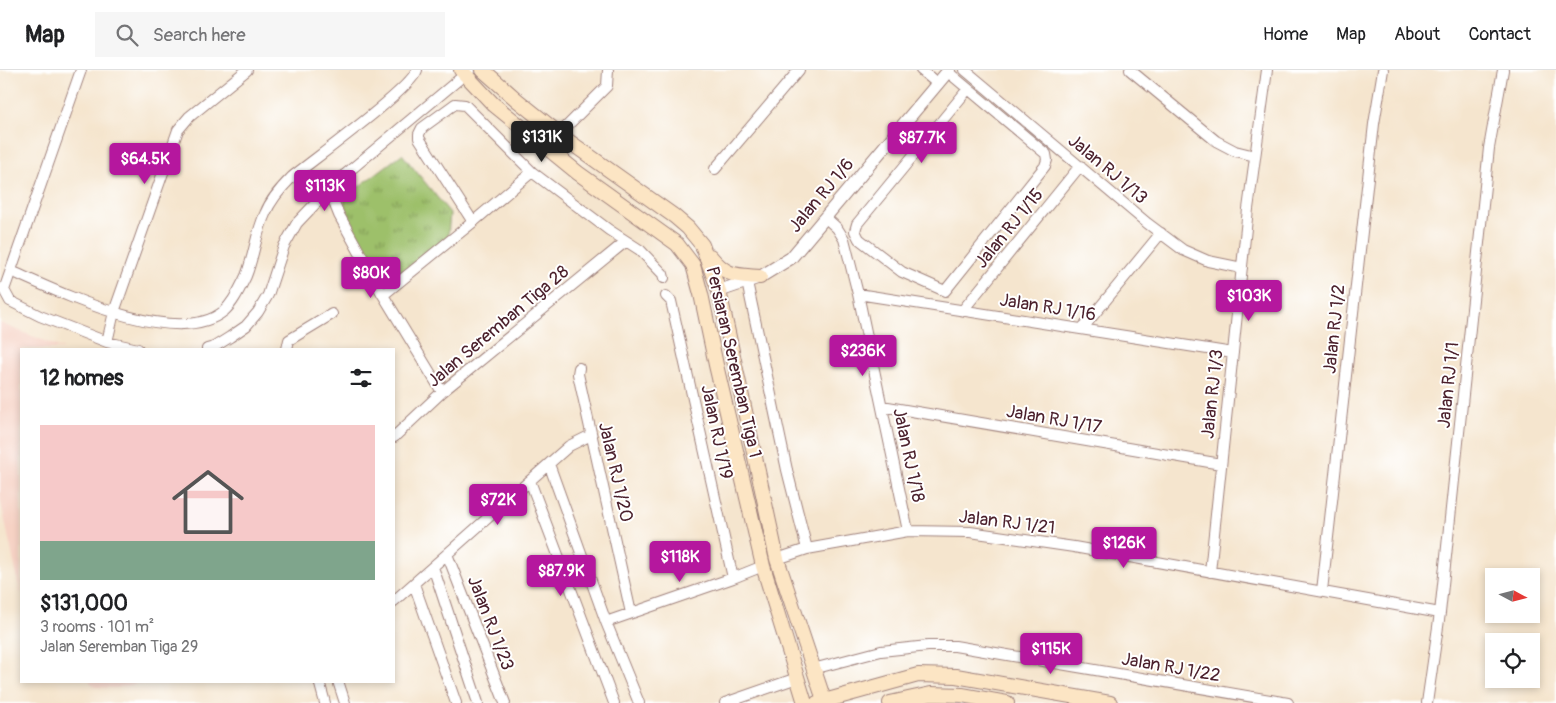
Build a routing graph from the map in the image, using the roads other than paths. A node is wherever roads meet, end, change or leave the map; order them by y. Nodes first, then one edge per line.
1 (81, 70) edge
2 (247, 70) edge
3 (417, 70) edge
4 (483, 70) edge
5 (608, 70) edge
6 (799, 70) edge
7 (921, 70) edge
8 (965, 70) edge
9 (1130, 70) edge
10 (1267, 70) edge
11 (1383, 70) edge
12 (1503, 70) edge
13 (948, 71) edge
14 (465, 72) edge
15 (938, 84) junction
16 (968, 89) junction
17 (559, 134) junction
18 (548, 148) junction
19 (1255, 156) junction
20 (1080, 166) junction
21 (715, 169) dead end
22 (532, 172) junction
23 (329, 190) junction
24 (826, 218) junction
25 (473, 222) junction
26 (855, 230) junction
27 (840, 232) junction
28 (1161, 233) junction
29 (626, 242) junction
30 (702, 245) junction
31 (1242, 268) junction
32 (11, 271) junction
33 (664, 278) dead end
34 (754, 280) junction
35 (2, 289) edge
36 (719, 291) junction
37 (945, 291) junction
38 (701, 294) junction
39 (858, 294) junction
40 (383, 295) junction
41 (666, 296) dead end
42 (938, 306) junction
43 (963, 310) junction
44 (114, 312) junction
45 (332, 314) dead end
46 (1082, 329) junction
47 (106, 342) junction
48 (287, 347) edge
49 (133, 348) edge
50 (210, 348) edge
51 (1233, 353) junction
52 (579, 368) dead end
53 (442, 392) junction
54 (882, 406) junction
55 (591, 435) junction
56 (395, 436) edge
57 (548, 464) junction
58 (1221, 464) junction
59 (530, 481) junction
60 (908, 531) junction
61 (807, 549) junction
62 (447, 554) junction
63 (777, 559) junction
64 (763, 566) junction
65 (432, 567) junction
66 (1210, 572) junction
67 (733, 578) junction
68 (414, 584) junction
69 (1322, 592) junction
70 (395, 601) edge
71 (631, 613) junction
72 (1440, 613) junction
73 (606, 622) junction
74 (813, 669) junction
75 (797, 678) junction
76 (319, 683) edge
77 (339, 683) edge
78 (821, 702) edge
79 (325, 703) edge
80 (346, 703) edge
81 (456, 703) edge
82 (478, 703) edge
83 (505, 703) edge
84 (614, 703) edge
85 (638, 703) edge
86 (725, 703) edge
87 (804, 703) edge
88 (890, 703) edge
89 (1007, 703) edge
90 (1110, 703) edge
91 (1288, 703) edge
92 (1427, 703) edge

1 - 32 street
2 - 44 street
3 - 44 street
4 - 17 main road, Persiaran Seremban Tiga 1
5 - 17 street
6 - 21 street
7 - 15 street
8 - 20 street, Jalan RJ 1/13
9 - 19 street
10 - 19 street, Jalan RJ 1/3
11 - 69 street, Jalan RJ 1/2
12 - 72 street, Jalan RJ 1/1
13 - 15 street, Jalan RJ 1/6
13 - 16 street
14 - 18 main road, Persiaran Seremban Tiga 1
14 - 23 street
15 - 24 street, Jalan RJ 1/6
16 - 26 street
16 - 37 street
17 - 18 street
17 - 30 main road, Persiaran Seremban Tiga 1
18 - 38 main road, Persiaran Seremban Tiga 1
19 - 31 street, Jalan RJ 1/3
20 - 28 street, Jalan RJ 1/13
20 - 43 street, Jalan RJ 1/15
22 - 25 street
22 - 25 street
22 - 29 street
23 - 40 street
23 - 50 street
24 - 27 street, Jalan RJ 1/18
24 - 34 street, Jalan RJ 1/6
25 - 40 street
26 - 27 street
26 - 37 street
27 - 39 street, Jalan RJ 1/18
28 - 31 street, Jalan RJ 1/13
28 - 46 street
29 - 33 street
29 - 53 street, Jalan Seremban Tiga 28
30 - 34 main road
30 - 36 main road, Persiaran Seremban Tiga 1
31 - 51 street, Jalan RJ 1/3
32 - 35 street
32 - 44 street
34 - 36 street, Jalan RJ 1/6
34 - 61 street
35 - 47 street
36 - 38 main road
36 - 63 main road, Persiaran Seremban Tiga 1
37 - 42 street
38 - 64 main road, Persiaran Seremban Tiga 1
39 - 42 street, Jalan RJ 1/16
39 - 54 street, Jalan RJ 1/18
40 - 53 street
41 - 67 street, Jalan RJ 1/19
42 - 43 street, Jalan RJ 1/16
43 - 46 street, Jalan RJ 1/16
44 - 47 street
45 - 48 street
46 - 51 street, Jalan RJ 1/16
47 - 49 street
51 - 58 street, Jalan RJ 1/3
52 - 55 street, Jalan RJ 1/20
53 - 56 street, Jalan Seremban Tiga 28
54 - 58 street, Jalan RJ 1/17
54 - 60 street, Jalan RJ 1/18
55 - 57 street
55 - 71 street, Jalan RJ 1/20
57 - 59 street
57 - 73 street
58 - 66 street, Jalan RJ 1/3
59 - 62 street
59 - 84 street
60 - 61 street, Jalan RJ 1/21
60 - 66 street, Jalan RJ 1/21
61 - 63 street, Jalan RJ 1/21
62 - 65 street
62 - 83 street, Jalan RJ 1/23
63 - 64 main road
63 - 74 main road, Persiaran Seremban Tiga 1
64 - 67 street
64 - 75 main road, Persiaran Seremban Tiga 1
65 - 68 street
65 - 82 street, Jalan RJ 1/23
66 - 69 street, Jalan RJ 1/21
67 - 71 street
68 - 70 street
68 - 81 street
69 - 72 street, Jalan RJ 1/21
71 - 73 street
72 - 92 street, Jalan RJ 1/1
73 - 85 street
74 - 78 main road, Persiaran Seremban Tiga 1
74 - 91 street, Jalan RJ 1/22
75 - 86 street
75 - 87 main road, Persiaran Seremban Tiga 1
76 - 79 street
77 - 80 street
78 - 90 main road
88 - 89 main road

